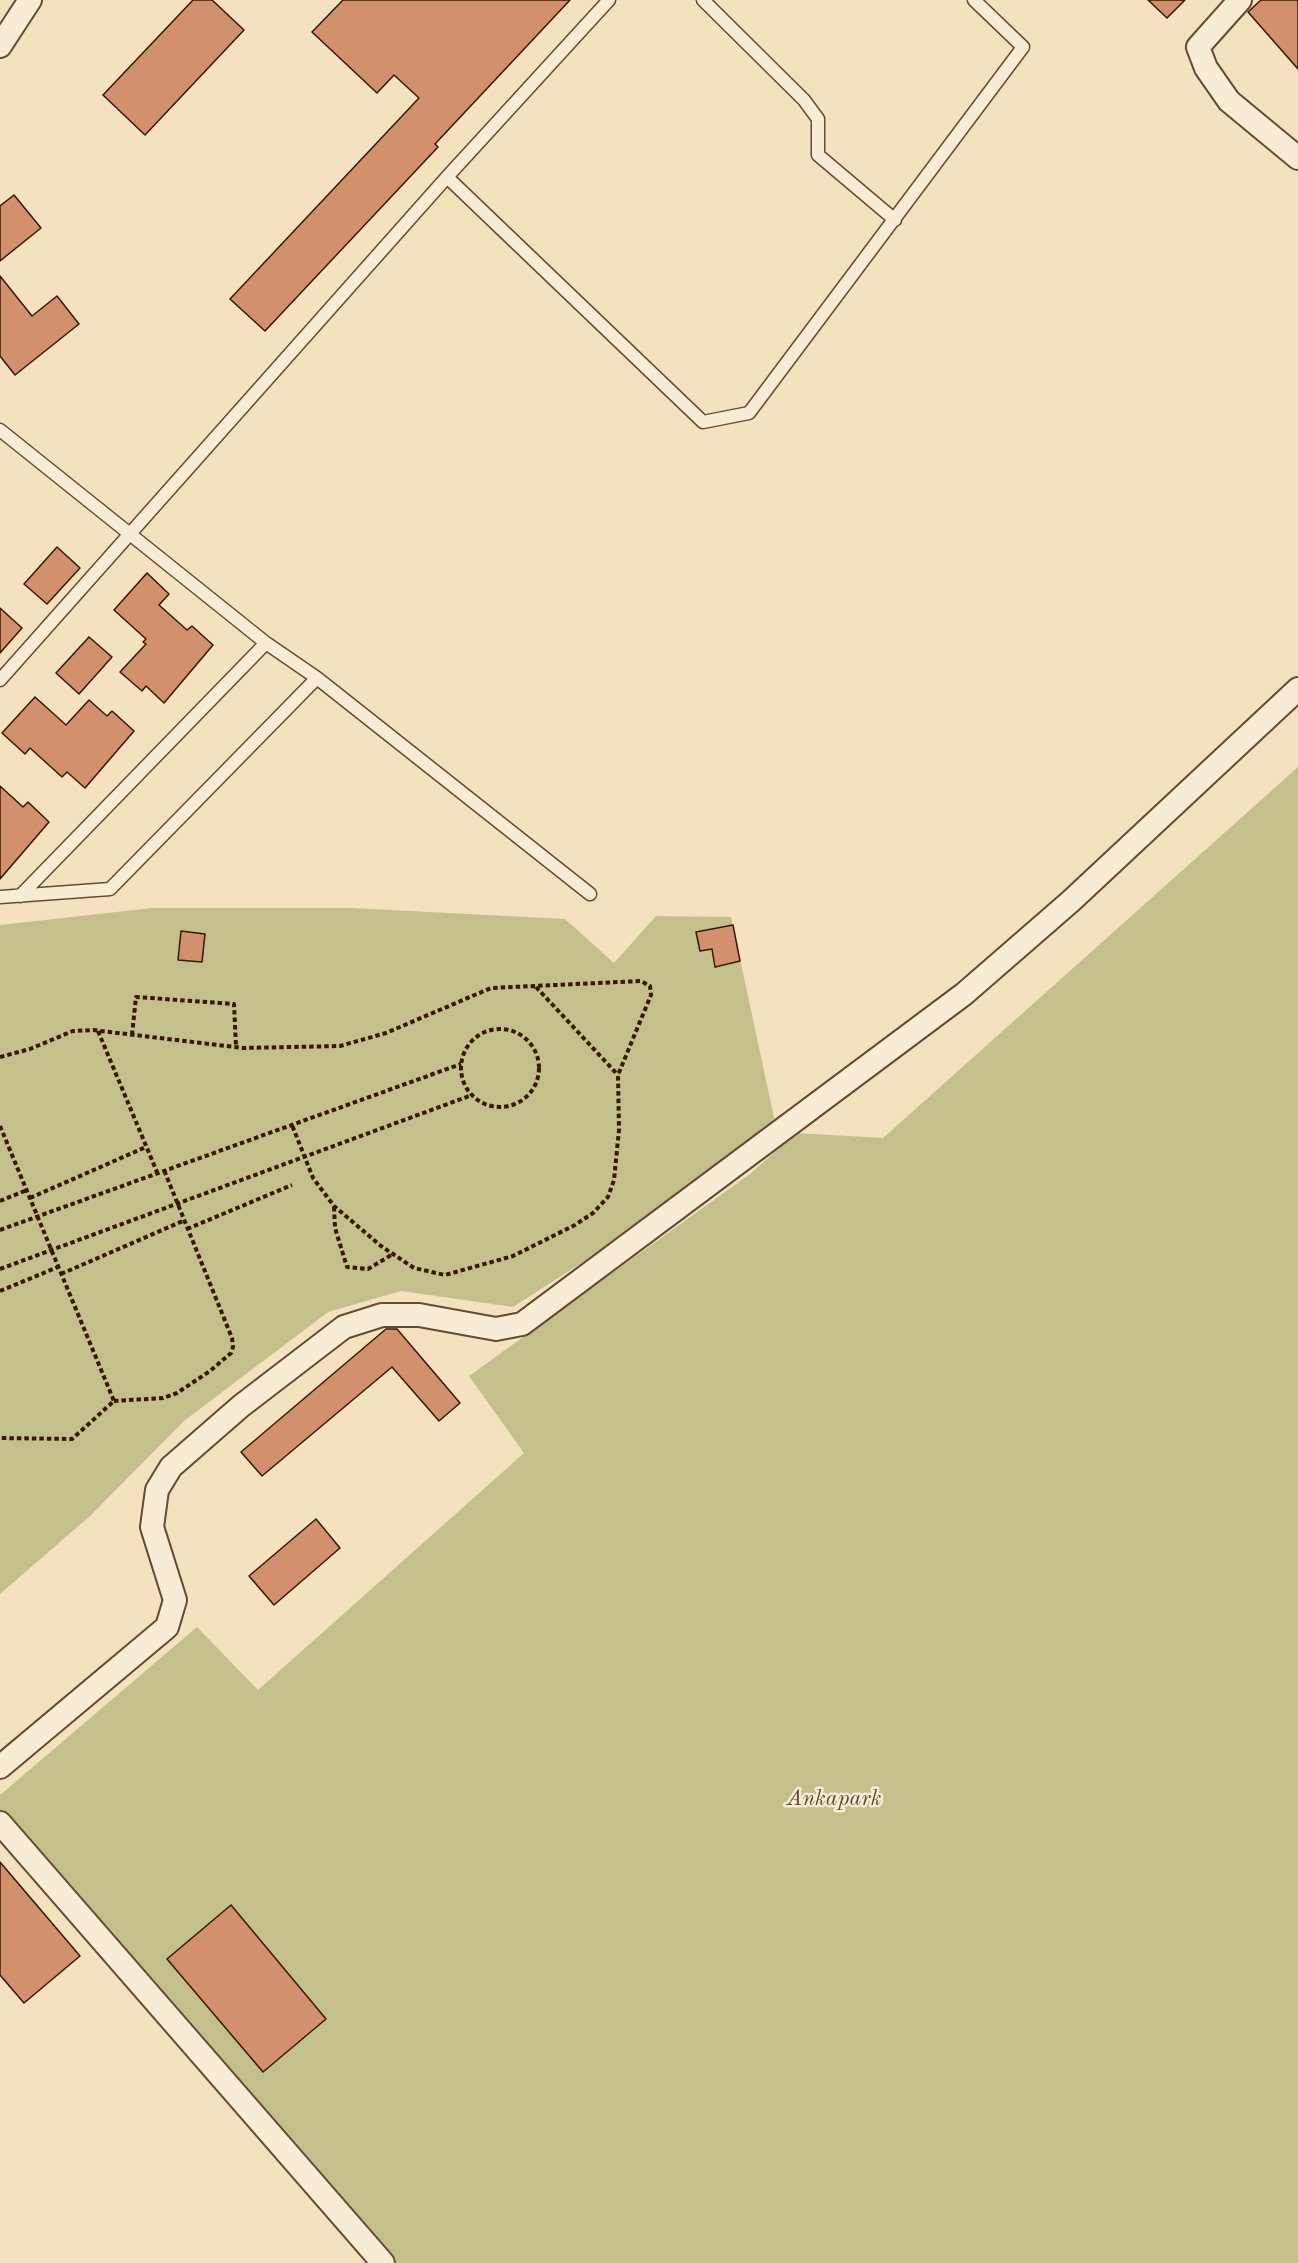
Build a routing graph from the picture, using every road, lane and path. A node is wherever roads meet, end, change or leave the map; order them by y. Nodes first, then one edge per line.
1 (30, 0) edge
2 (609, 0) edge
3 (703, 0) edge
4 (974, 0) edge
5 (1240, 0) edge
6 (0, 46) edge
7 (1298, 158) edge
8 (447, 177) junction
9 (895, 220) junction
10 (0, 430) edge
11 (128, 533) junction
12 (266, 643) junction
13 (316, 678) junction
14 (0, 680) edge
15 (1298, 689) edge
16 (590, 894) dead end
17 (20, 896) junction
18 (0, 897) edge
19 (535, 986) junction
20 (98, 1030) junction
21 (132, 1035) junction
22 (236, 1047) junction
23 (0, 1057) edge
24 (461, 1064) junction
25 (618, 1075) junction
26 (472, 1095) junction
27 (292, 1125) junction
28 (0, 1126) edge
29 (146, 1147) junction
30 (305, 1157) junction
31 (164, 1170) junction
32 (157, 1172) junction
33 (292, 1185) dead end
34 (27, 1190) junction
35 (30, 1198) junction
36 (0, 1201) edge
37 (176, 1204) junction
38 (334, 1206) junction
39 (38, 1216) junction
40 (183, 1221) junction
41 (187, 1229) junction
42 (0, 1230) edge
43 (51, 1250) junction
44 (393, 1254) junction
45 (58, 1267) junction
46 (0, 1269) edge
47 (61, 1274) junction
48 (0, 1292) edge
49 (114, 1401) junction
50 (0, 1438) edge
51 (0, 1767) edge
52 (0, 1823) edge
53 (383, 2263) edge

1 - 6 street
2 - 8 lane
3 - 9 lane
4 - 9 lane
5 - 7 street
8 - 9 lane
8 - 11 lane
10 - 11 lane
11 - 12 lane
11 - 14 lane
12 - 13 lane
12 - 17 lane
13 - 16 lane
13 - 17 lane
15 - 51 street
17 - 18 lane
19 - 22 path
19 - 25 path
19 - 25 path
20 - 21 path
20 - 23 path
20 - 29 path
21 - 22 path
21 - 22 path
24 - 26 path
24 - 26 path
24 - 27 path
25 - 44 path
26 - 30 path
27 - 30 path
27 - 31 path
28 - 34 path
29 - 32 path
29 - 35 path
30 - 37 path
30 - 38 path
31 - 32 path
31 - 37 path
32 - 39 path
33 - 41 path
34 - 35 path
34 - 36 path
35 - 39 path
37 - 40 path
37 - 43 path
38 - 44 path
38 - 44 path
39 - 42 path
39 - 43 path
40 - 41 path
40 - 47 path
41 - 49 path
43 - 45 path
43 - 46 path
45 - 47 path
45 - 48 path
47 - 49 path
49 - 50 path
52 - 53 street

